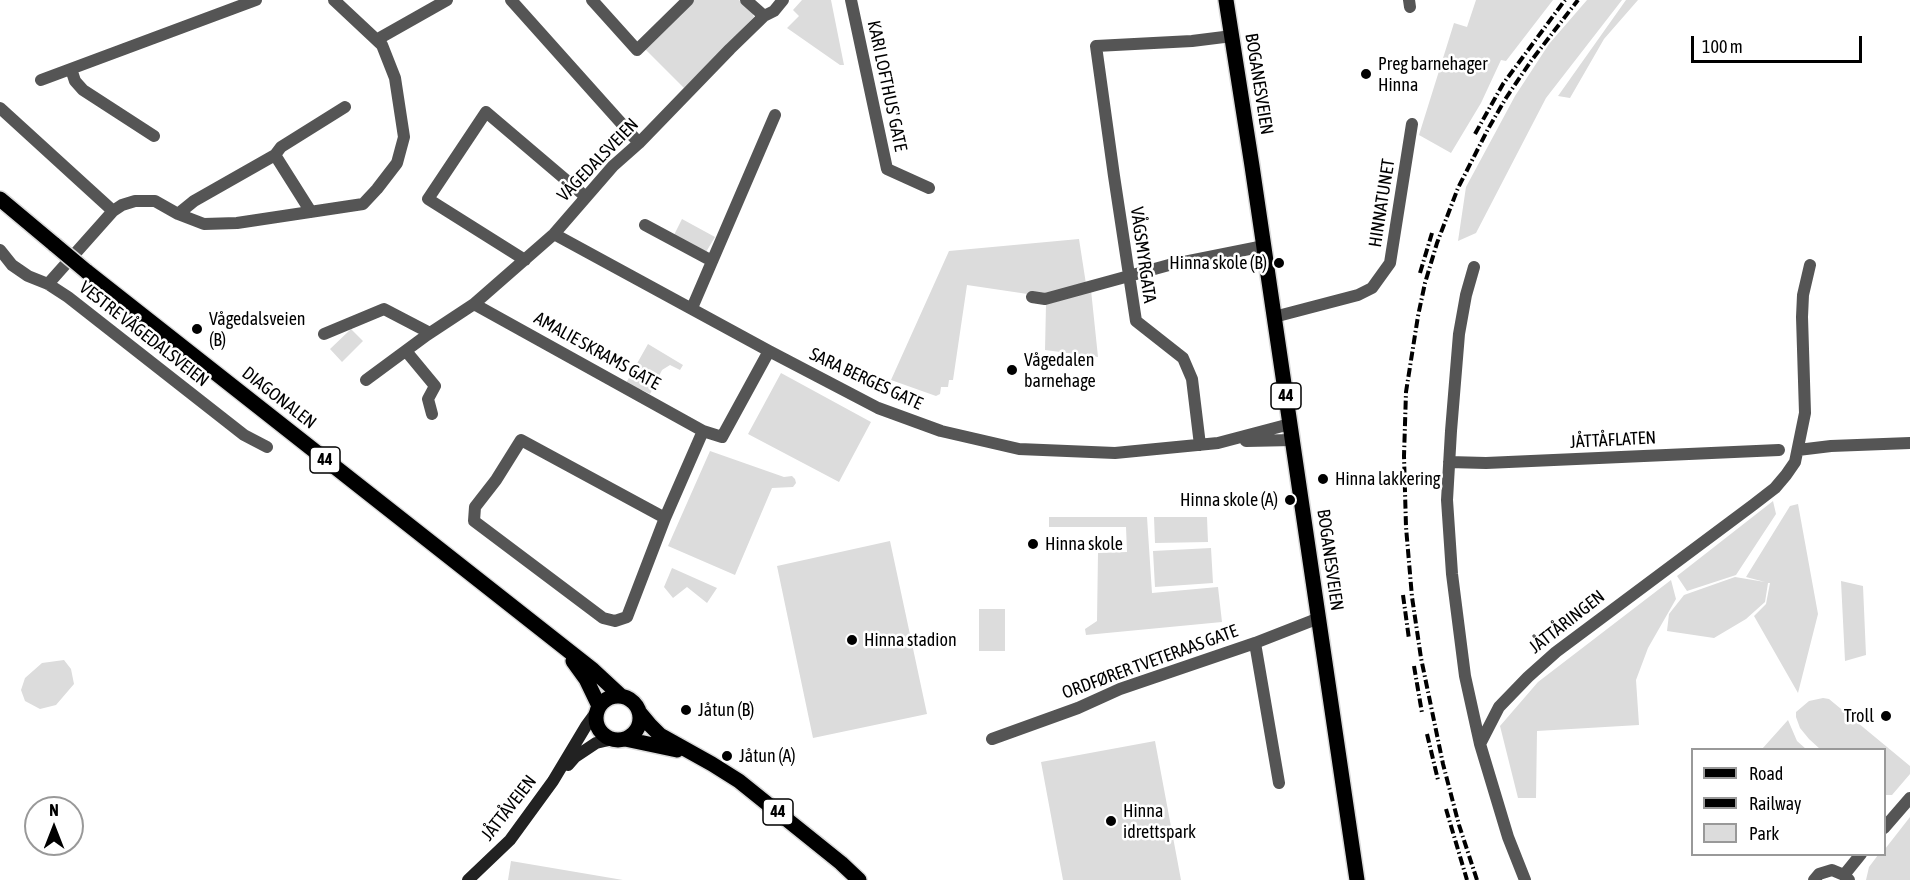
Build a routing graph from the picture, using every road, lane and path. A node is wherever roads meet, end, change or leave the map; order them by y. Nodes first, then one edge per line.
1 (256, 0) edge
2 (334, 0) edge
3 (447, 0) edge
4 (511, 0) edge
5 (592, 0) edge
6 (688, 0) edge
7 (746, 0) edge
8 (783, 0) edge
9 (850, 0) edge
10 (1226, 0) edge
11 (764, 16) junction
12 (1232, 36) junction
13 (378, 39) junction
14 (71, 69) junction
15 (41, 80) dead end
16 (345, 107) dead end
17 (0, 108) edge
18 (775, 115) dead end
19 (1412, 124) dead end
20 (154, 136) dead end
21 (639, 143) junction
22 (275, 155) junction
23 (929, 188) dead end
24 (586, 197) junction
25 (0, 199) edge
26 (113, 211) junction
27 (311, 212) junction
28 (178, 214) junction
29 (645, 225) dead end
30 (555, 234) junction
31 (1264, 246) junction
32 (0, 250) edge
33 (525, 260) junction
34 (712, 261) junction
35 (1810, 265) dead end
36 (1474, 267) dead end
37 (1129, 277) junction
38 (48, 284) junction
39 (1032, 297) dead end
40 (474, 304) junction
41 (692, 308) junction
42 (1275, 317) junction
43 (430, 333) junction
44 (324, 334) dead end
45 (406, 351) junction
46 (768, 351) junction
47 (366, 380) dead end
48 (432, 414) dead end
49 (1290, 424) junction
50 (703, 431) junction
51 (1227, 440) junction
52 (1293, 440) junction
53 (1910, 443) edge
54 (1200, 445) junction
55 (267, 447) dead end
56 (1779, 450) dead end
57 (1798, 450) junction
58 (1449, 462) junction
59 (665, 518) junction
60 (1319, 618) junction
61 (1255, 643) junction
62 (565, 648) junction
63 (621, 696) junction
64 (598, 709) junction
65 (640, 713) junction
66 (619, 739) junction
67 (992, 740) dead end
68 (1480, 744) junction
69 (692, 753) junction
70 (553, 781) junction
71 (1279, 783) dead end
72 (1910, 798) edge
73 (1886, 826) edge
74 (1860, 856) edge
75 (1846, 878) edge
76 (468, 880) edge
77 (859, 880) edge
78 (1357, 880) edge
79 (1525, 880) edge
80 (1814, 880) edge

1 - 14 street
2 - 13 street
3 - 13 street
4 - 21 street
5 - 6 street
7 - 11 street
8 - 11 street, VÅGEDALSVEIEN
9 - 23 street, KARI LOFTHUS' GATE
10 - 12 main road, BOGANESVEIEN / 44
11 - 21 street, VÅGEDALSVEIEN
12 - 31 main road, BOGANESVEIEN / 44
12 - 37 street, VÅGSMYRGATA
13 - 27 street
14 - 15 street
14 - 20 street
16 - 22 street
17 - 26 street
18 - 34 street
19 - 42 street, HINNATUNET
21 - 24 street, VÅGEDALSVEIEN
22 - 27 street
22 - 28 street
24 - 30 street, VÅGEDALSVEIEN
24 - 33 street
25 - 62 main road, DIAGONALEN / 44, bridge
26 - 28 street
26 - 38 street
27 - 28 street
29 - 34 street
30 - 33 street, VÅGEDALSVEIEN
30 - 41 street, SARA BERGES GATE
31 - 37 street
31 - 42 main road, BOGANESVEIEN / 44
32 - 38 street, VESTRE VÅGEDALSVEIEN
33 - 40 street, VÅGEDALSVEIEN
34 - 41 street
35 - 57 street
36 - 58 street
37 - 39 street
37 - 54 street, VÅGSMYRGATA
38 - 55 street, VESTRE VÅGEDALSVEIEN
40 - 43 street, VÅGEDALSVEIEN
40 - 50 street, AMALIE SKRAMS GATE
41 - 46 street, SARA BERGES GATE
42 - 49 main road, BOGANESVEIEN / 44
43 - 44 street
43 - 45 street, VÅGEDALSVEIEN
45 - 47 street, VÅGEDALSVEIEN
45 - 48 street
46 - 50 street
46 - 54 street, SARA BERGES GATE
49 - 51 street, SARA BERGES GATE
49 - 52 main road, BOGANESVEIEN / 44
50 - 59 street
51 - 52 street, SARA BERGES GATE
51 - 54 street, SARA BERGES GATE
52 - 60 main road, BOGANESVEIEN / 44
53 - 57 street
56 - 58 street, JÅTTÅFLATEN
57 - 68 street, JÅTTÅRINGEN
58 - 68 street
59 - 59 street
60 - 61 street, ORDFØRER TVETERAAS GATE
60 - 78 main road, BOGANESVEIEN / 44
61 - 67 street, ORDFØRER TVETERAAS GATE
61 - 71 street
62 - 63 main road, DIAGONALEN / 44
62 - 64 main road, DIAGONALEN / 44
63 - 64 main road
63 - 65 main road, 44
64 - 66 main road, 44
64 - 70 main road, JÅTTÅVEIEN
65 - 66 main road
65 - 69 main road, 44
66 - 69 main road, 44
66 - 70 main road, JÅTTÅVEIEN
68 - 79 street
69 - 77 main road, 44
70 - 76 main road, JÅTTÅVEIEN
72 - 73 street
74 - 75 street
75 - 80 street

